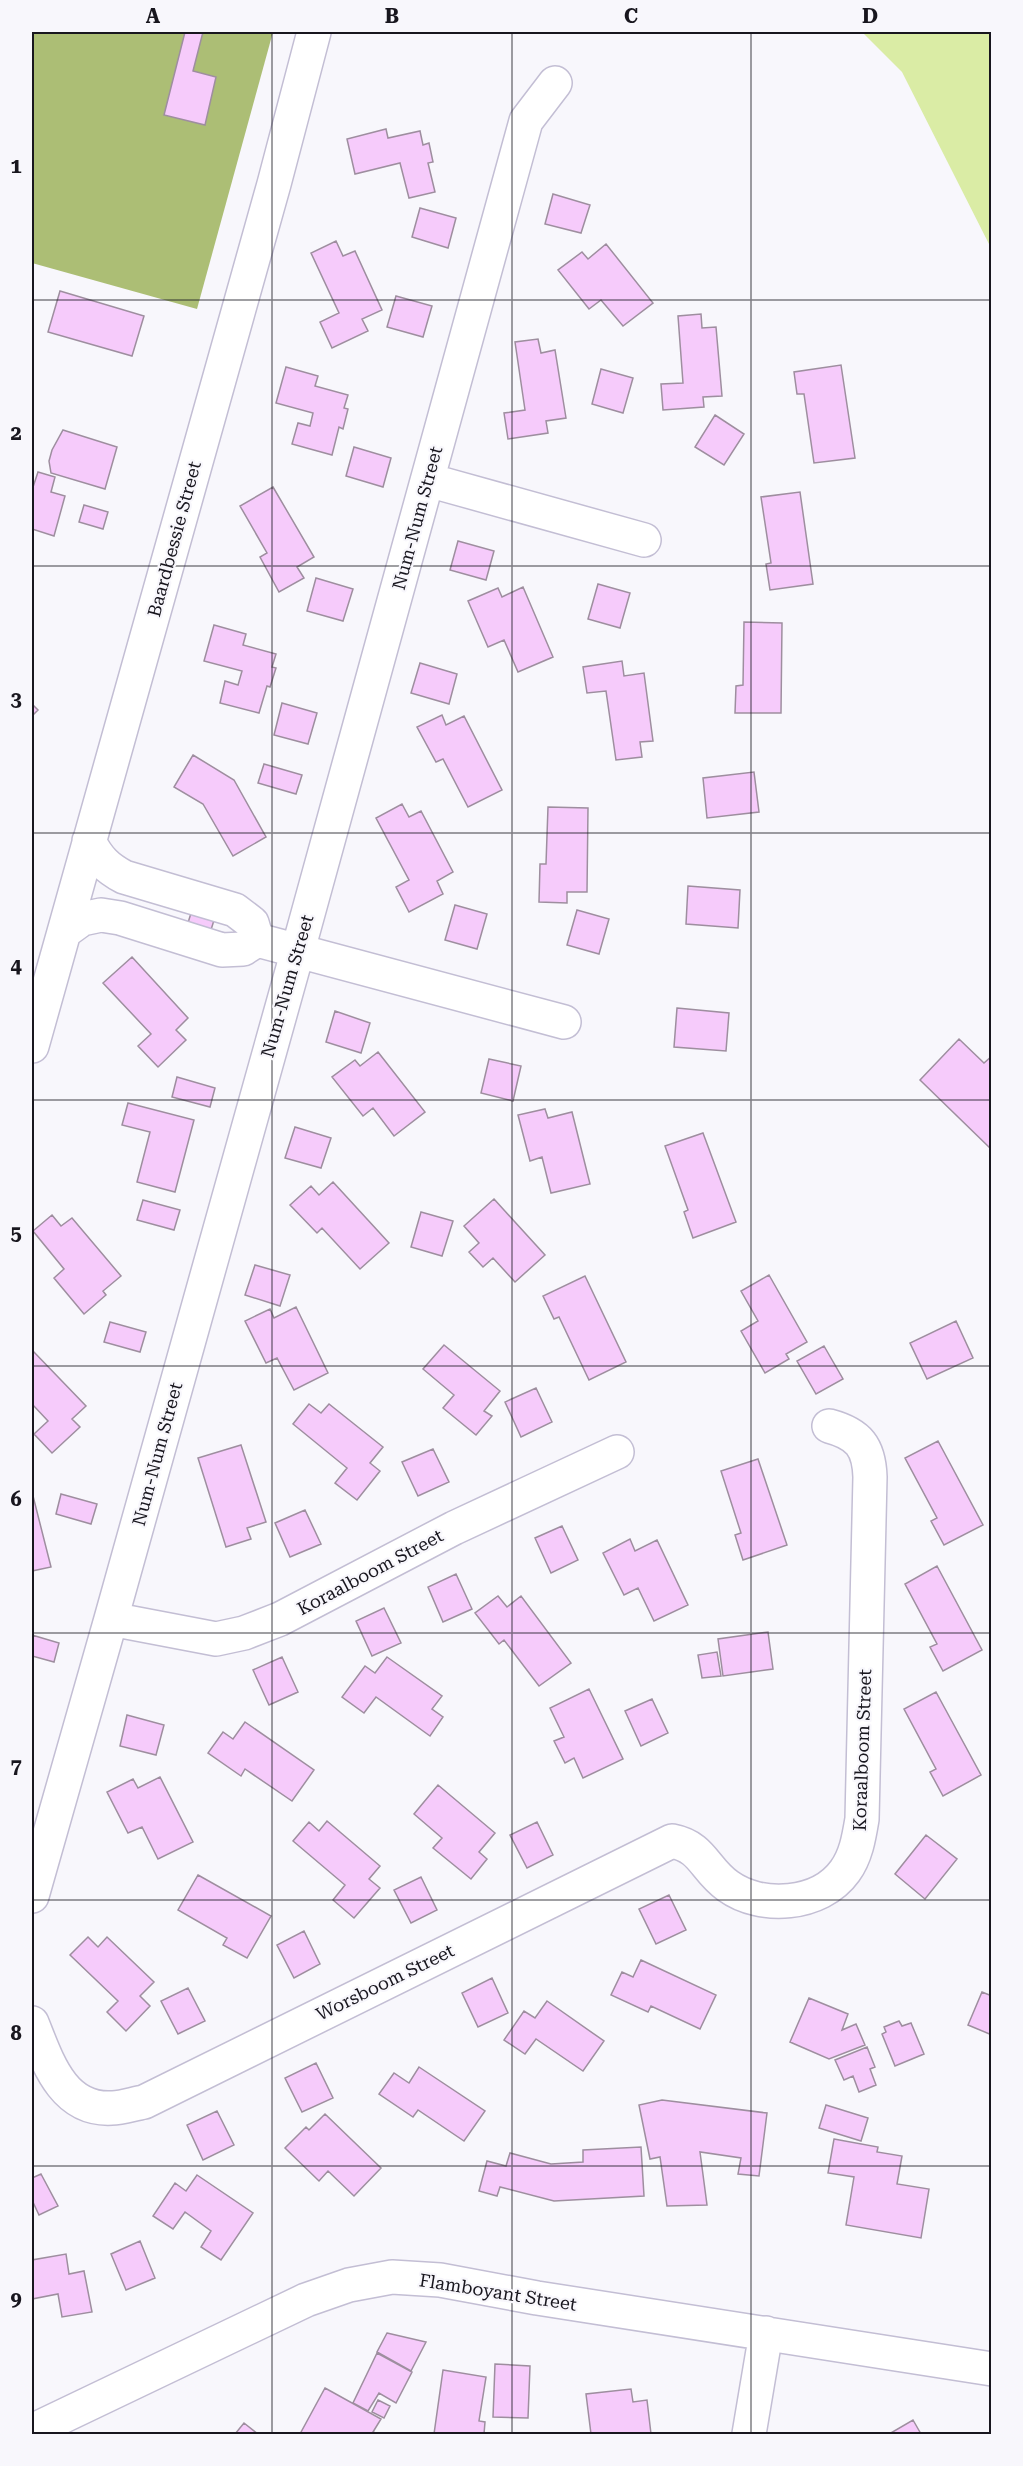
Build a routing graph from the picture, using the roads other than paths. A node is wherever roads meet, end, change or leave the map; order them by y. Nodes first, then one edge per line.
1 (314, 32) edge
2 (555, 83) dead end
3 (428, 480) junction
4 (644, 540) dead end
5 (89, 842) junction
6 (64, 932) junction
7 (258, 940) junction
8 (298, 950) junction
9 (564, 1022) dead end
10 (32, 1046) edge
11 (829, 1426) dead end
12 (617, 1452) dead end
13 (111, 1619) junction
14 (655, 1848) joint
15 (32, 1896) edge
16 (32, 2023) edge
17 (766, 2333) junction
18 (992, 2369) edge
19 (32, 2431) edge
20 (749, 2434) edge

1 - 5 street, Baardbessie Street
2 - 3 street, Num-Num Street
3 - 4 street
3 - 8 street, Num-Num Street
5 - 6 street, Baardbessie Street
5 - 7 street
6 - 7 street
6 - 10 street, Baardbessie Street
7 - 8 street
8 - 9 street
8 - 13 street, Num-Num Street
11 - 14 street, Koraalboom Street
12 - 13 street, Koraalboom Street
13 - 15 street, Num-Num Street
14 - 16 street, Worsboom Street
17 - 18 street, Flamboyant Street
17 - 19 street, Flamboyant Street
17 - 20 street

